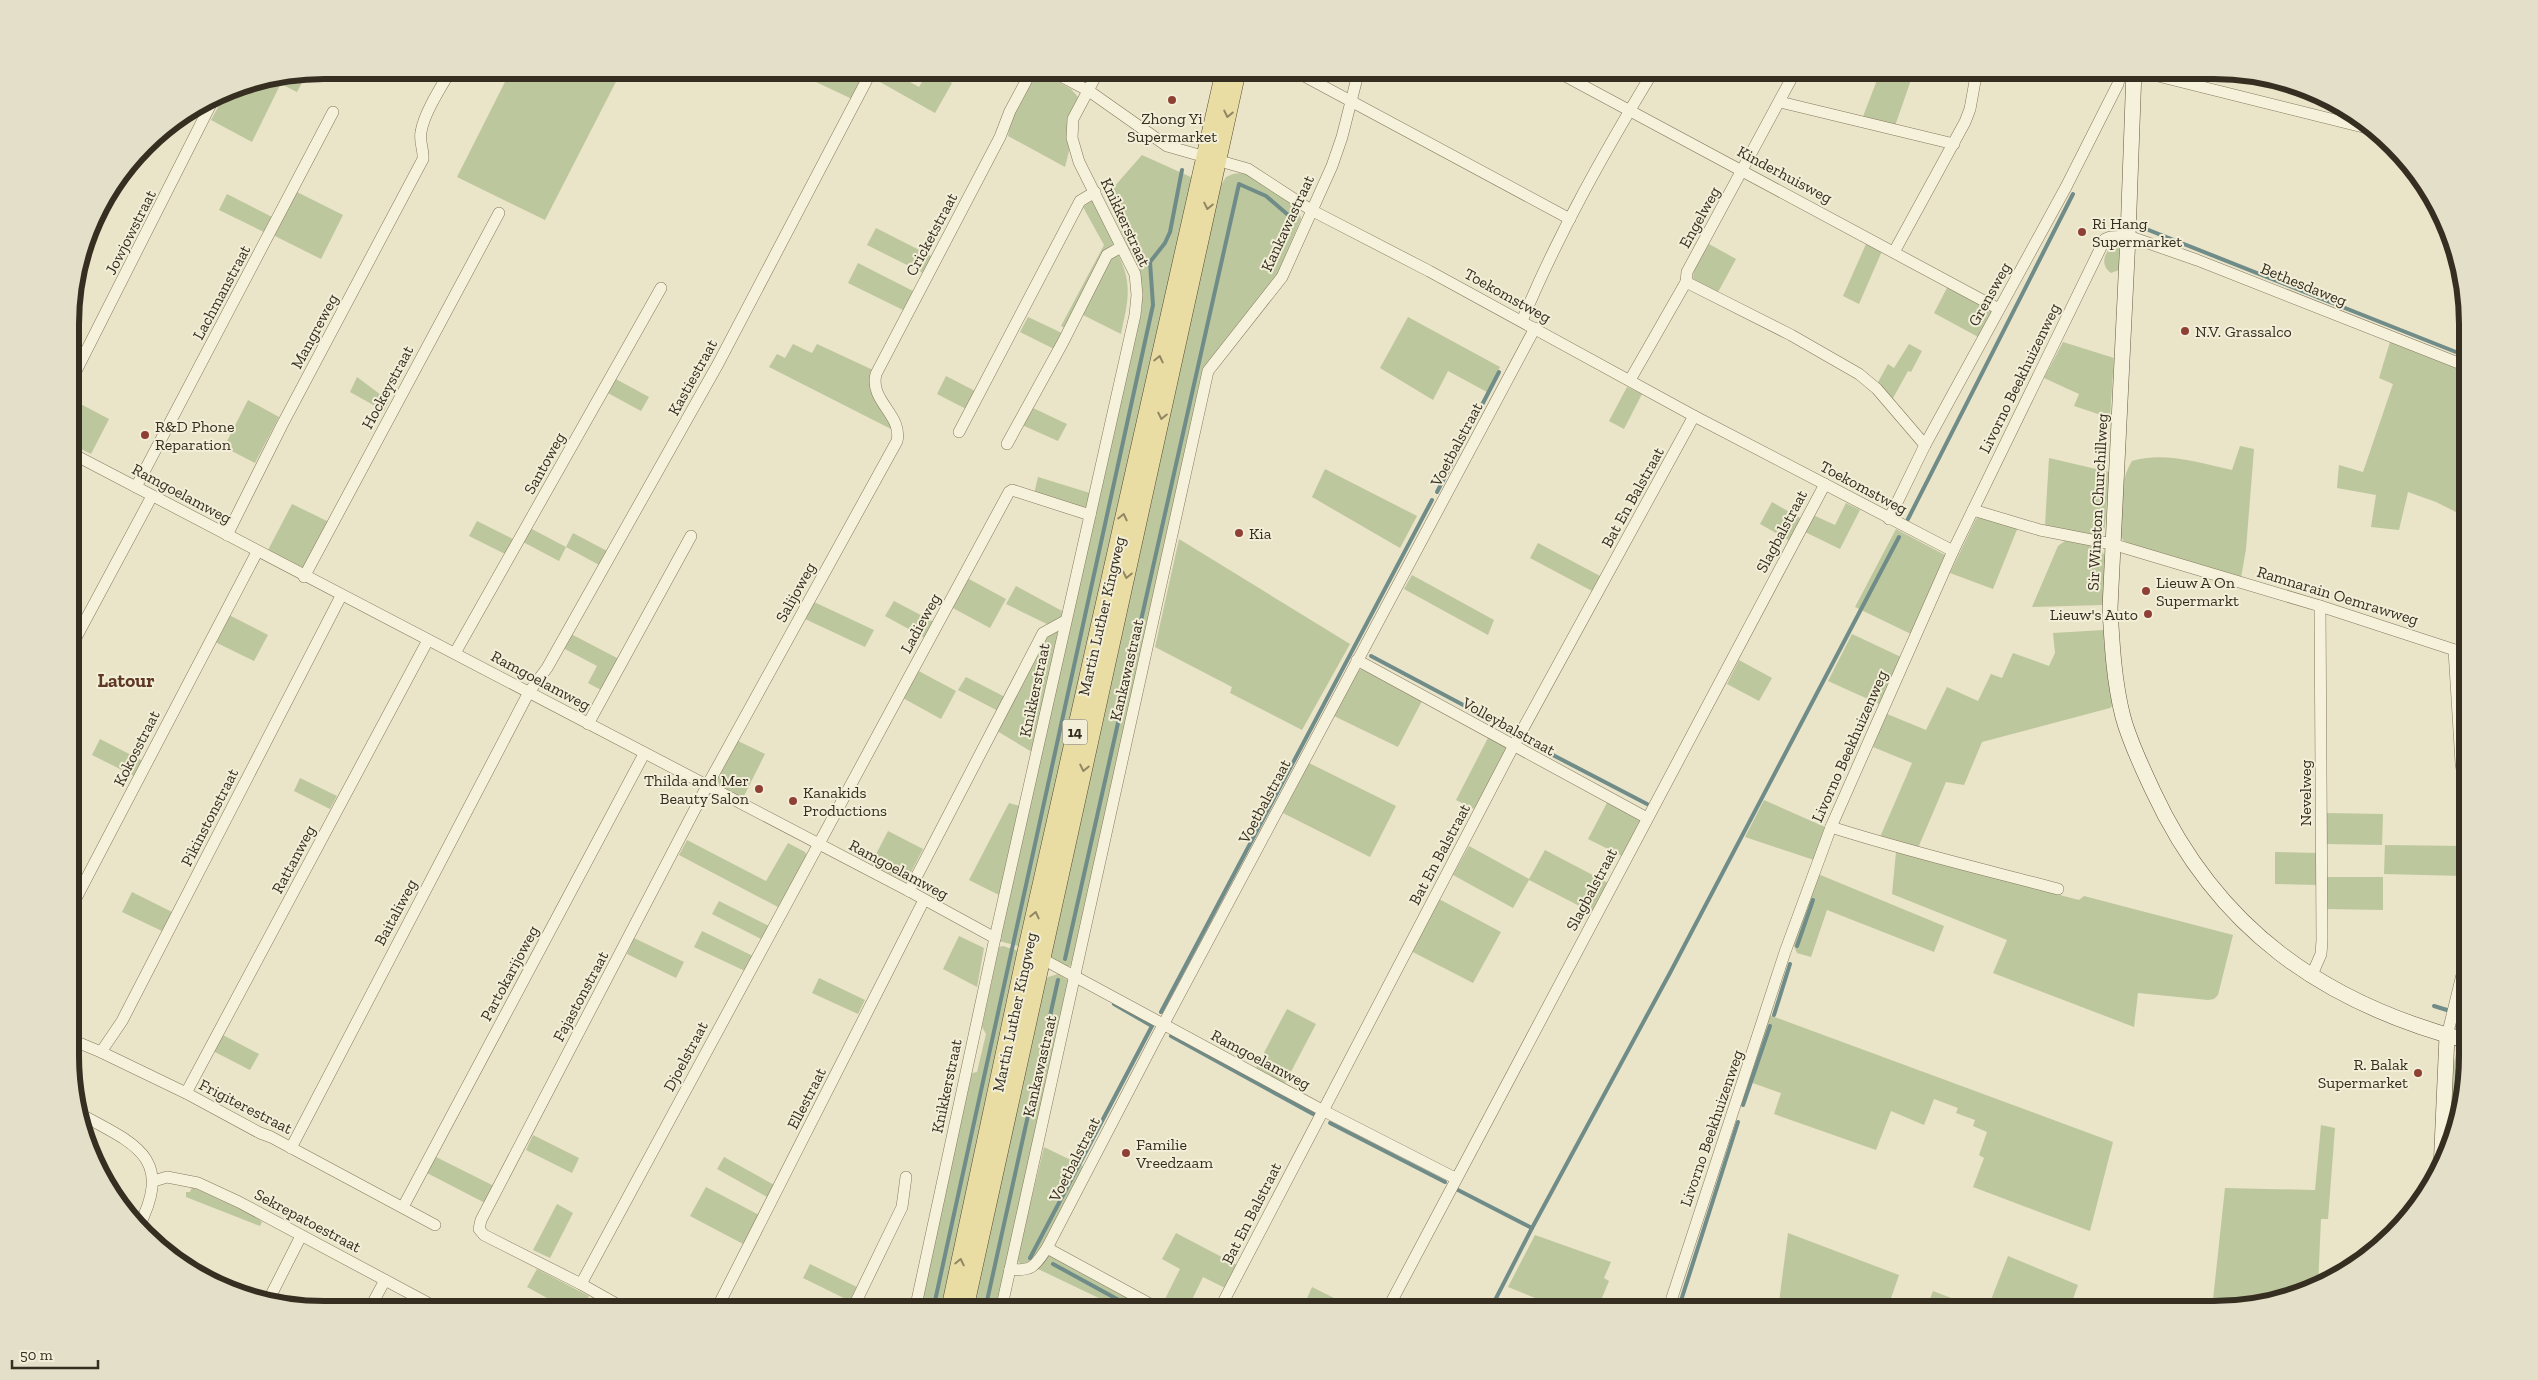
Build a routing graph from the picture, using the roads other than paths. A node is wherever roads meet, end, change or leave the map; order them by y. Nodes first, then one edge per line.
1 (446, 79) edge
2 (867, 79) edge
3 (1027, 79) edge
4 (1066, 79) edge
5 (1095, 79) edge
6 (1224, 79) edge
7 (1234, 79) edge
8 (1311, 79) edge
9 (1357, 79) edge
10 (1570, 79) edge
11 (1649, 79) edge
12 (1792, 79) edge
13 (1975, 79) edge
14 (2123, 79) edge
15 (2130, 79) edge
16 (2170, 79) edge
17 (2125, 88) junction
18 (1089, 91) junction
19 (1352, 100) junction
20 (1780, 102) junction
21 (209, 107) edge
22 (1629, 111) junction
23 (333, 112) dead end
24 (2360, 126) edge
25 (1954, 144) junction
26 (1211, 157) junction
27 (1743, 170) junction
28 (1094, 192) junction
29 (1311, 210) junction
30 (499, 213) dead end
31 (1570, 219) junction
32 (2128, 236) junction
33 (1121, 247) junction
34 (1894, 252) junction
35 (1686, 282) junction
36 (662, 288) dead end
37 (1999, 309) junction
38 (1522, 321) junction
39 (1535, 328) junction
40 (2459, 363) edge
41 (79, 365) edge
42 (1630, 380) junction
43 (888, 412) joint
44 (1694, 416) junction
45 (959, 432) dead end
46 (1008, 444) dead end
47 (1925, 446) junction
48 (79, 457) edge
49 (1825, 484) junction
50 (136, 487) junction
51 (152, 496) junction
52 (1973, 510) junction
53 (1090, 515) junction
54 (1889, 519) junction
55 (227, 535) junction
56 (691, 536) dead end
57 (2112, 544) junction
58 (1953, 551) junction
59 (257, 552) junction
60 (304, 577) junction
61 (341, 596) junction
62 (2320, 606) junction
63 (1065, 621) junction
64 (79, 632) edge
65 (428, 640) junction
66 (2454, 650) junction
67 (2459, 652) edge
68 (455, 653) junction
69 (1357, 660) junction
70 (529, 692) junction
71 (588, 724) junction
72 (2459, 731) edge
73 (1513, 747) junction
74 (644, 754) junction
75 (708, 786) junction
76 (1647, 818) junction
77 (1831, 827) junction
78 (818, 844) junction
79 (2058, 889) dead end
80 (909, 891) junction
81 (79, 893) edge
82 (924, 900) junction
83 (994, 938) junction
84 (1034, 956) junction
85 (1076, 976) junction
86 (2311, 977) junction
87 (2459, 987) edge
88 (1163, 1025) junction
89 (2447, 1036) junction
90 (2459, 1039) edge
91 (79, 1043) edge
92 (101, 1052) junction
93 (186, 1093) junction
94 (1322, 1110) junction
95 (87, 1118) edge
96 (2442, 1147) edge
97 (291, 1148) junction
98 (906, 1177) dead end
99 (1455, 1178) junction
100 (154, 1182) junction
101 (403, 1207) junction
102 (141, 1220) edge
103 (435, 1225) dead end
104 (302, 1236) junction
105 (1047, 1248) junction
106 (1010, 1269) junction
107 (385, 1280) junction
108 (581, 1284) junction
109 (271, 1296) edge
110 (374, 1301) edge
111 (424, 1301) edge
112 (611, 1301) edge
113 (721, 1301) edge
114 (856, 1301) edge
115 (917, 1301) edge
116 (952, 1301) edge
117 (966, 1301) edge
118 (1003, 1301) edge
119 (1144, 1301) edge
120 (1224, 1301) edge
121 (1392, 1301) edge
122 (1671, 1301) edge

1 - 55 street, Mangreweg
2 - 70 street, Kastiestraat
3 - 43 street, Cricketstraat
4 - 18 street, Toekomstweg
5 - 18 street, Knikkerstraat
6 - 26 main road, Martin Luther Kingweg / 14
7 -> 26 main road, Martin Luther Kingweg / 14
8 - 19 street
9 - 19 street, Kankawastraat
10 - 22 street, Kinderhuisweg
11 - 22 street
12 - 20 street, Engelweg
13 - 25 street
14 - 17 street, Grensweg
15 - 17 street, Sir Winston Churchillweg
16 - 24 street
17 - 32 street, Sir Winston Churchillweg
17 - 37 street, Grensweg
18 - 26 street, Toekomstweg
18 - 28 street, Knikkerstraat
19 - 29 street, Kankawastraat
19 - 31 street
20 - 25 street
20 - 27 street, Engelweg
21 - 41 street, Jowjowstraat
22 - 27 street, Kinderhuisweg
22 - 31 street
23 - 50 street, Lachmanstraat
25 - 34 street
26 - 29 street, Toekomstweg
26 - 84 main road, Martin Luther Kingweg / 14
27 - 34 street, Kinderhuisweg
27 - 35 street, Engelweg
28 - 33 street, Knikkerstraat
28 - 45 street
29 - 38 street, Toekomstweg
29 - 85 street, Kankawastraat
30 - 60 street, Hockeystraat
31 - 38 street
32 - 40 street, Bethesdaweg
32 - 52 street, Livorno Beekhuizenweg
32 - 57 street, Sir Winston Churchillweg
33 - 46 street
33 - 53 street, Knikkerstraat
34 - 37 street, Kinderhuisweg
35 - 42 street, Engelweg
35 - 47 street
36 - 68 street, Santoweg
37 - 47 street, Grensweg
38 - 39 street, Toekomstweg
39 - 42 street, Toekomstweg
39 - 69 street, Voetbalstraat
42 - 44 street, Toekomstweg
43 - 75 street, Salijoweg
44 - 49 street, Toekomstweg
44 - 73 street, Bat En Balstraat
47 - 54 street, Grensweg
48 - 50 street, Ramgoelamweg
49 - 54 street, Toekomstweg
49 - 76 street, Slagbalstraat
50 - 51 street, Ramgoelamweg
51 - 55 street, Ramgoelamweg
51 - 64 street
52 - 57 street, Ramnarain Oemrawweg
52 - 58 street, Livorno Beekhuizenweg
53 - 63 street, Knikkerstraat
53 - 78 street, Ladieweg
54 - 58 street, Toekomstweg
55 - 59 street, Ramgoelamweg
56 - 71 street
57 - 62 street, Ramnarain Oemrawweg
57 - 86 street, Sir Winston Churchillweg
58 - 77 street, Livorno Beekhuizenweg
59 - 60 street, Ramgoelamweg
59 - 81 street, Kokosstraat
60 - 61 street, Ramgoelamweg
61 - 65 street, Ramgoelamweg
61 - 92 street, Pikinstonstraat
62 - 66 street, Ramnarain Oemrawweg
62 - 86 street, Nevelweg
63 - 80 street
63 - 83 street, Knikkerstraat
65 - 68 street, Ramgoelamweg
65 - 93 street, Rattanweg
66 - 67 street, Ramnarain Oemrawweg
66 - 72 street
68 - 70 street, Ramgoelamweg
69 - 73 street, Volleybalstraat
69 - 88 street, Voetbalstraat
70 - 71 street, Ramgoelamweg
70 - 97 street, Baitaliweg
71 - 74 street, Ramgoelamweg
73 - 76 street, Volleybalstraat
73 - 94 street, Bat En Balstraat
74 - 75 street, Ramgoelamweg
74 - 101 street, Partokarijoweg
75 - 78 street, Ramgoelamweg
75 - 108 street, Fajastonstraat
76 - 99 street, Slagbalstraat
77 - 79 street
77 - 122 street, Livorno Beekhuizenweg
78 - 80 street, Ramgoelamweg
78 - 108 street, Djoelstraat
80 - 82 street, Ramgoelamweg
82 - 83 street, Ramgoelamweg
82 - 113 street, Ellestraat
83 - 115 street, Knikkerstraat
84 - 85 street, Ramgoelamweg
116 -> 84 main road, Martin Luther Kingweg / 14
84 - 117 main road, Martin Luther Kingweg / 14
85 - 88 street, Ramgoelamweg
85 - 106 street, Kankawastraat
86 - 89 street, Sir Winston Churchillweg
87 - 89 street
88 - 94 street, Ramgoelamweg
88 - 105 street, Voetbalstraat
89 - 90 street, Sir Winston Churchillweg
89 - 96 street
91 - 92 street, Frigiterestraat
92 - 93 street, Frigiterestraat
93 - 97 street, Frigiterestraat
94 - 99 street, Ramgoelamweg
94 - 120 street, Bat En Balstraat
95 - 100 street
97 - 101 street, Frigiterestraat
98 - 114 street
99 - 121 street, Slagbalstraat
100 - 102 street
100 - 104 street, Sekrepatoestraat
101 - 103 street, Frigiterestraat
104 - 107 street, Sekrepatoestraat
104 - 109 street
105 - 106 street, Voetbalstraat
105 - 119 street
106 - 118 street, Kankawastraat
107 - 110 street
107 - 111 street, Sekrepatoestraat
108 - 112 street

